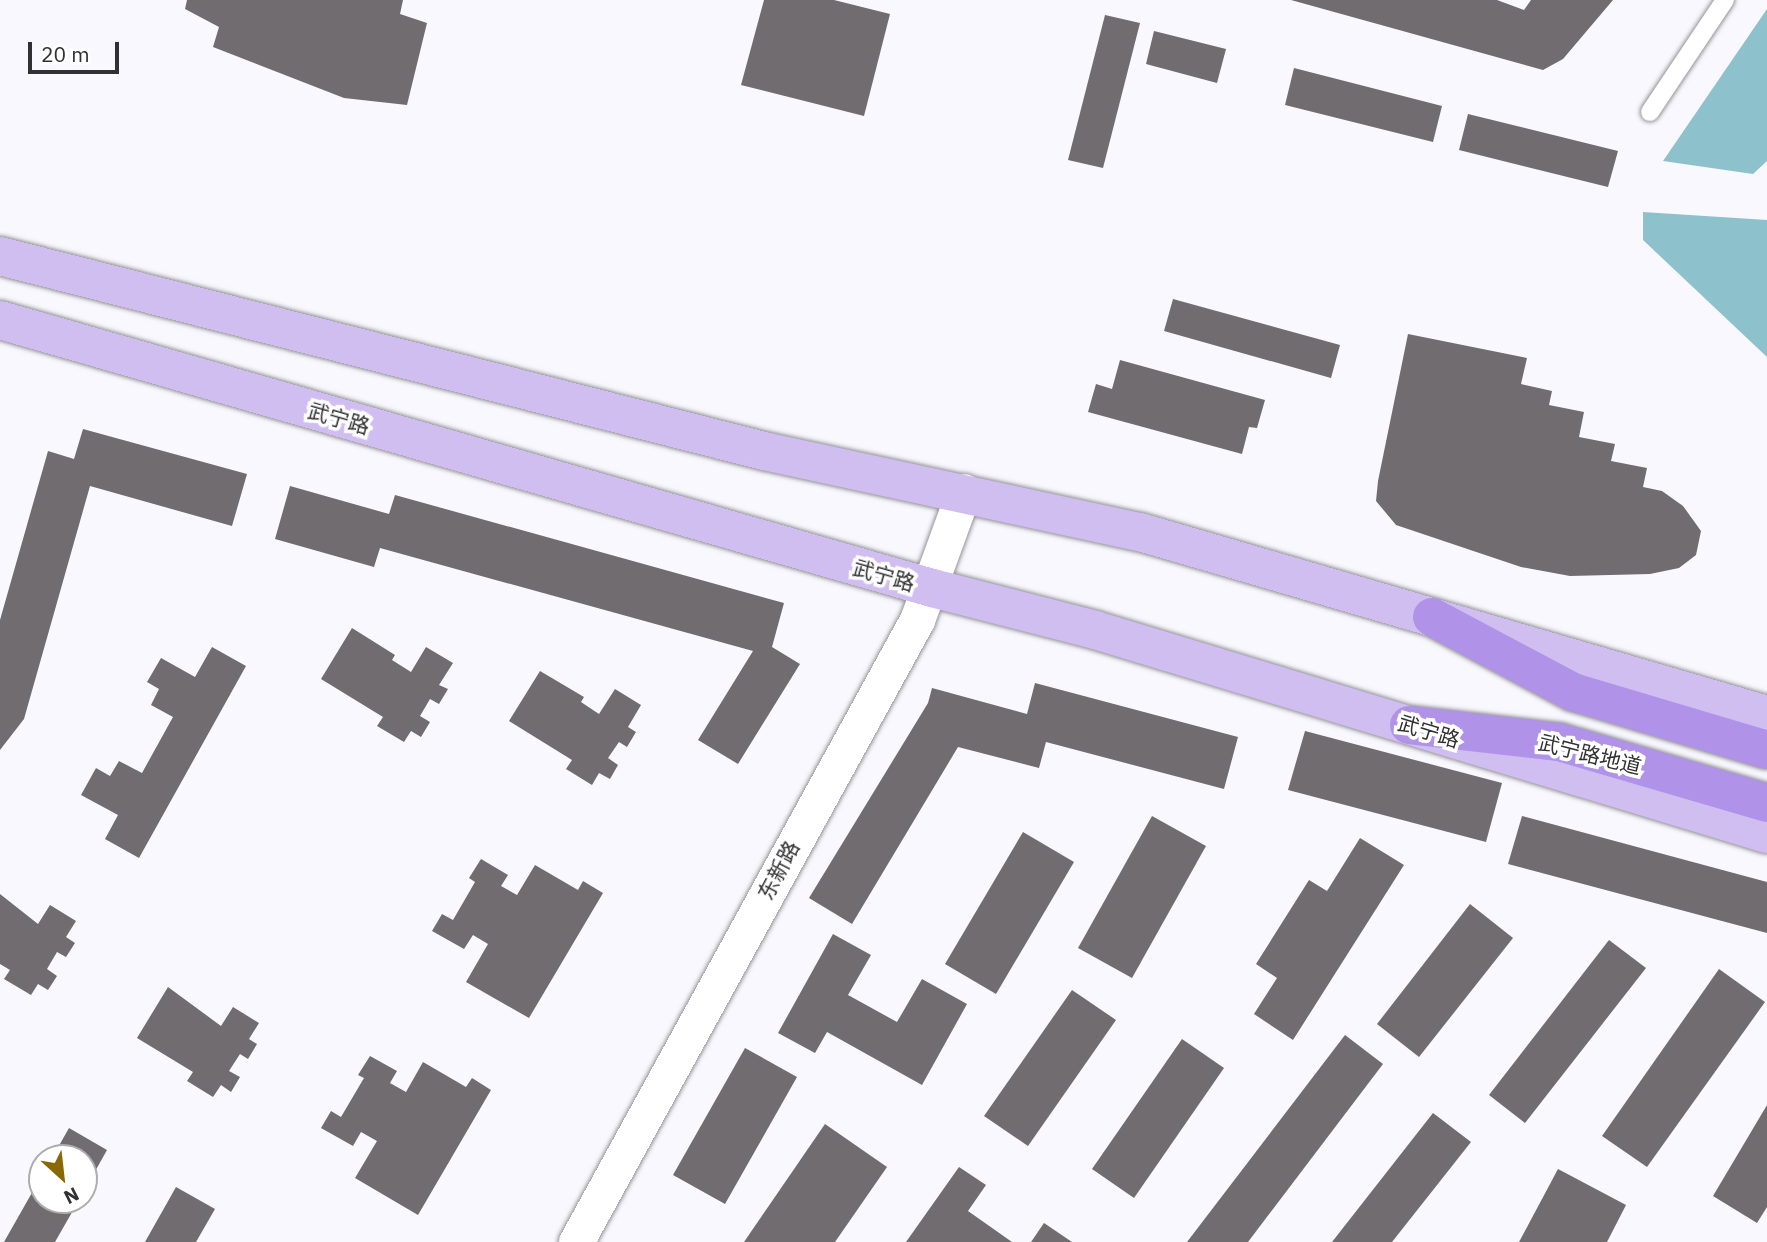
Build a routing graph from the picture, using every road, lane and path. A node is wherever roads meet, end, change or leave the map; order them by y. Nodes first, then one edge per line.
1 (1725, 0) edge
2 (1650, 112) dead end
3 (0, 256) edge
4 (0, 320) edge
5 (964, 491) junction
6 (932, 589) junction
7 (1432, 617) junction
8 (1767, 715) edge
9 (1409, 725) junction
10 (1767, 750) edge
11 (1767, 803) edge
12 (1767, 834) edge
13 (576, 1242) edge

1 - 2 lane
3 - 5 main road
4 - 6 main road, 武宁路
5 - 6 street, 东新路
5 - 7 main road
6 - 9 main road, 武宁路
6 - 13 street, 东新路
7 - 8 main road
7 - 10 highway
9 - 11 highway, 武宁路地道
9 - 12 main road, 武宁路

